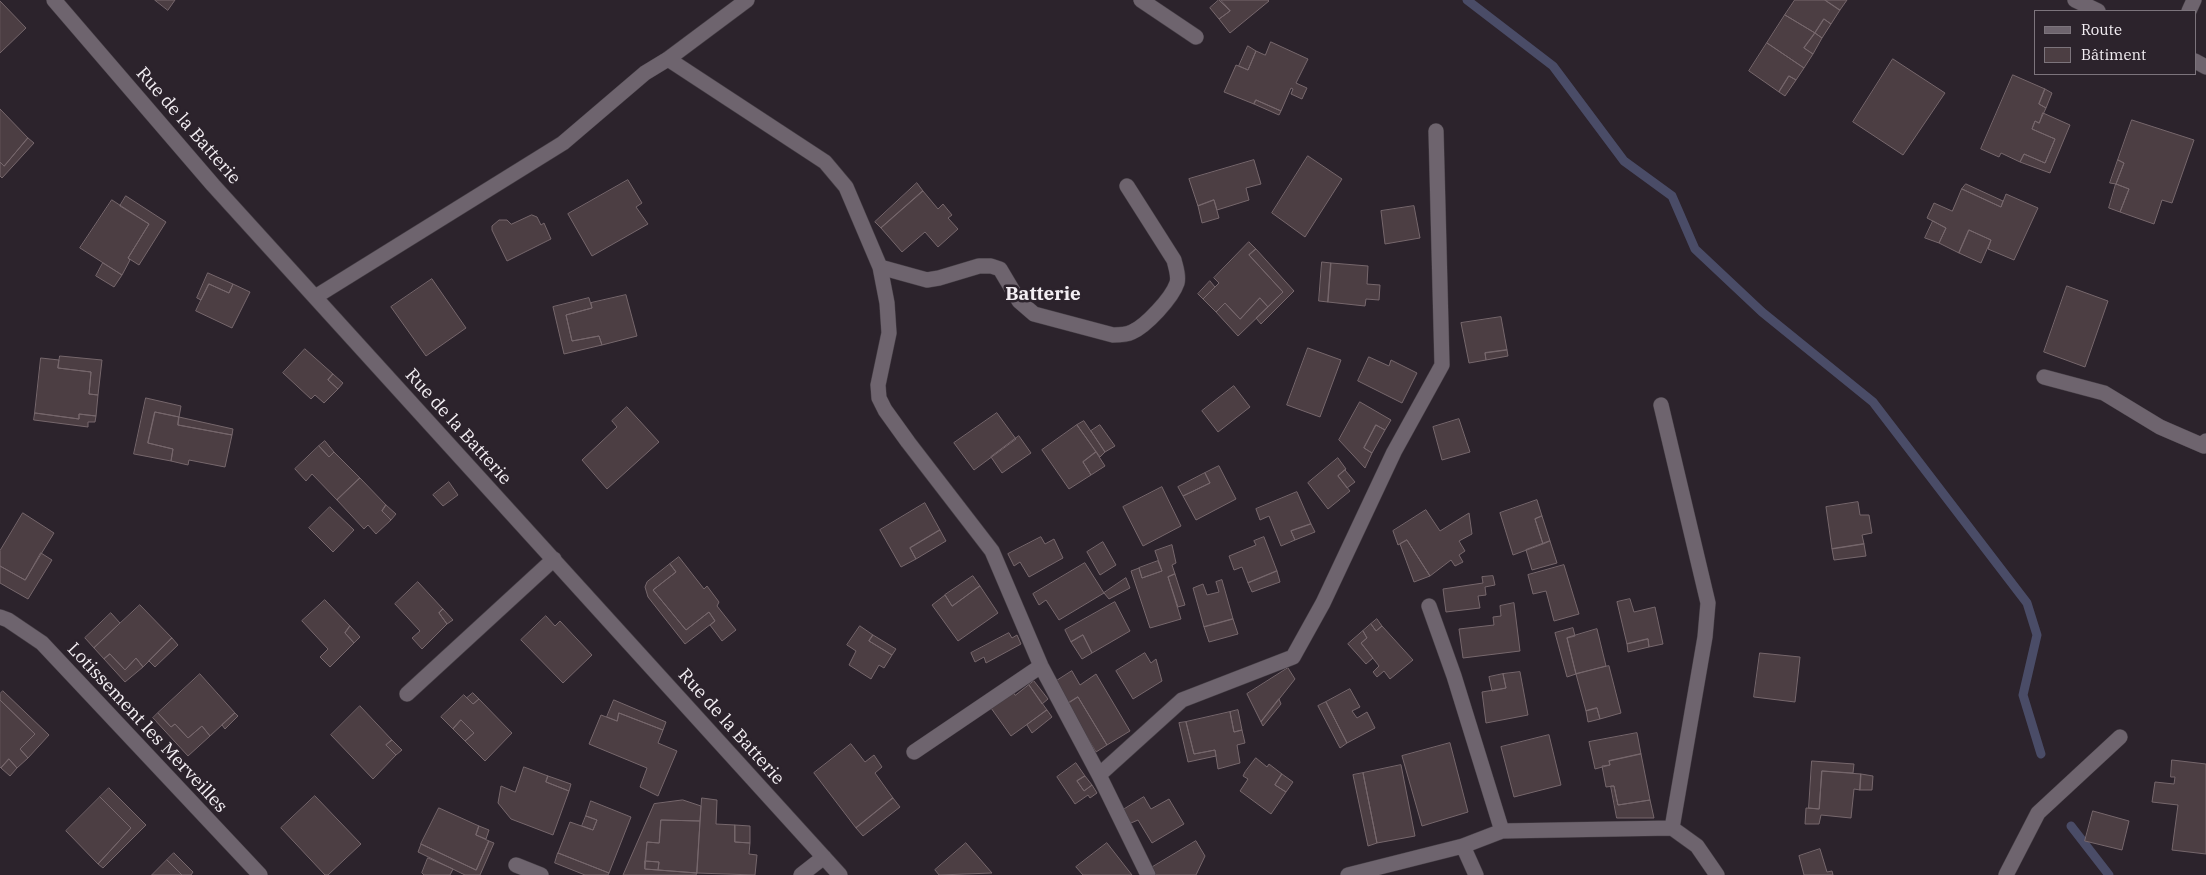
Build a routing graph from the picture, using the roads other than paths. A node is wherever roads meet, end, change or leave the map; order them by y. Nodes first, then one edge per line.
1 (54, 0) edge
2 (747, 0) edge
3 (1141, 0) edge
4 (2075, 0) edge
5 (2096, 10) edge
6 (1196, 37) dead end
7 (668, 59) junction
8 (1436, 131) dead end
9 (1127, 186) dead end
10 (880, 267) junction
11 (315, 297) junction
12 (2044, 377) dead end
13 (1661, 405) dead end
14 (2206, 441) edge
15 (554, 560) junction
16 (1429, 606) dead end
17 (0, 617) edge
18 (1041, 666) junction
19 (407, 694) dead end
20 (2120, 737) dead end
21 (914, 752) dead end
22 (1099, 775) junction
23 (1672, 828) junction
24 (1502, 832) junction
25 (1464, 846) junction
26 (824, 857) junction
27 (516, 865) dead end
28 (260, 875) edge
29 (541, 875) edge
30 (801, 875) edge
31 (840, 875) edge
32 (1148, 875) edge
33 (1348, 875) edge
34 (1476, 875) edge
35 (1717, 875) edge
36 (2006, 875) edge

1 - 11 street, Rue de la Batterie
2 - 7 street
3 - 6 street
4 - 5 street
7 - 10 street
7 - 11 street
8 - 22 street
9 - 10 street
10 - 18 street
11 - 15 street, Rue de la Batterie
12 - 14 street
13 - 23 street
15 - 19 street
15 - 26 street, Rue de la Batterie
16 - 24 street
17 - 28 street, Lotissement les Merveilles
18 - 21 street
18 - 22 street
20 - 36 street
22 - 32 street
23 - 24 street
23 - 35 street
24 - 25 street
25 - 33 street
25 - 34 street
26 - 30 street
26 - 31 street, Rue de la Batterie
27 - 29 street

